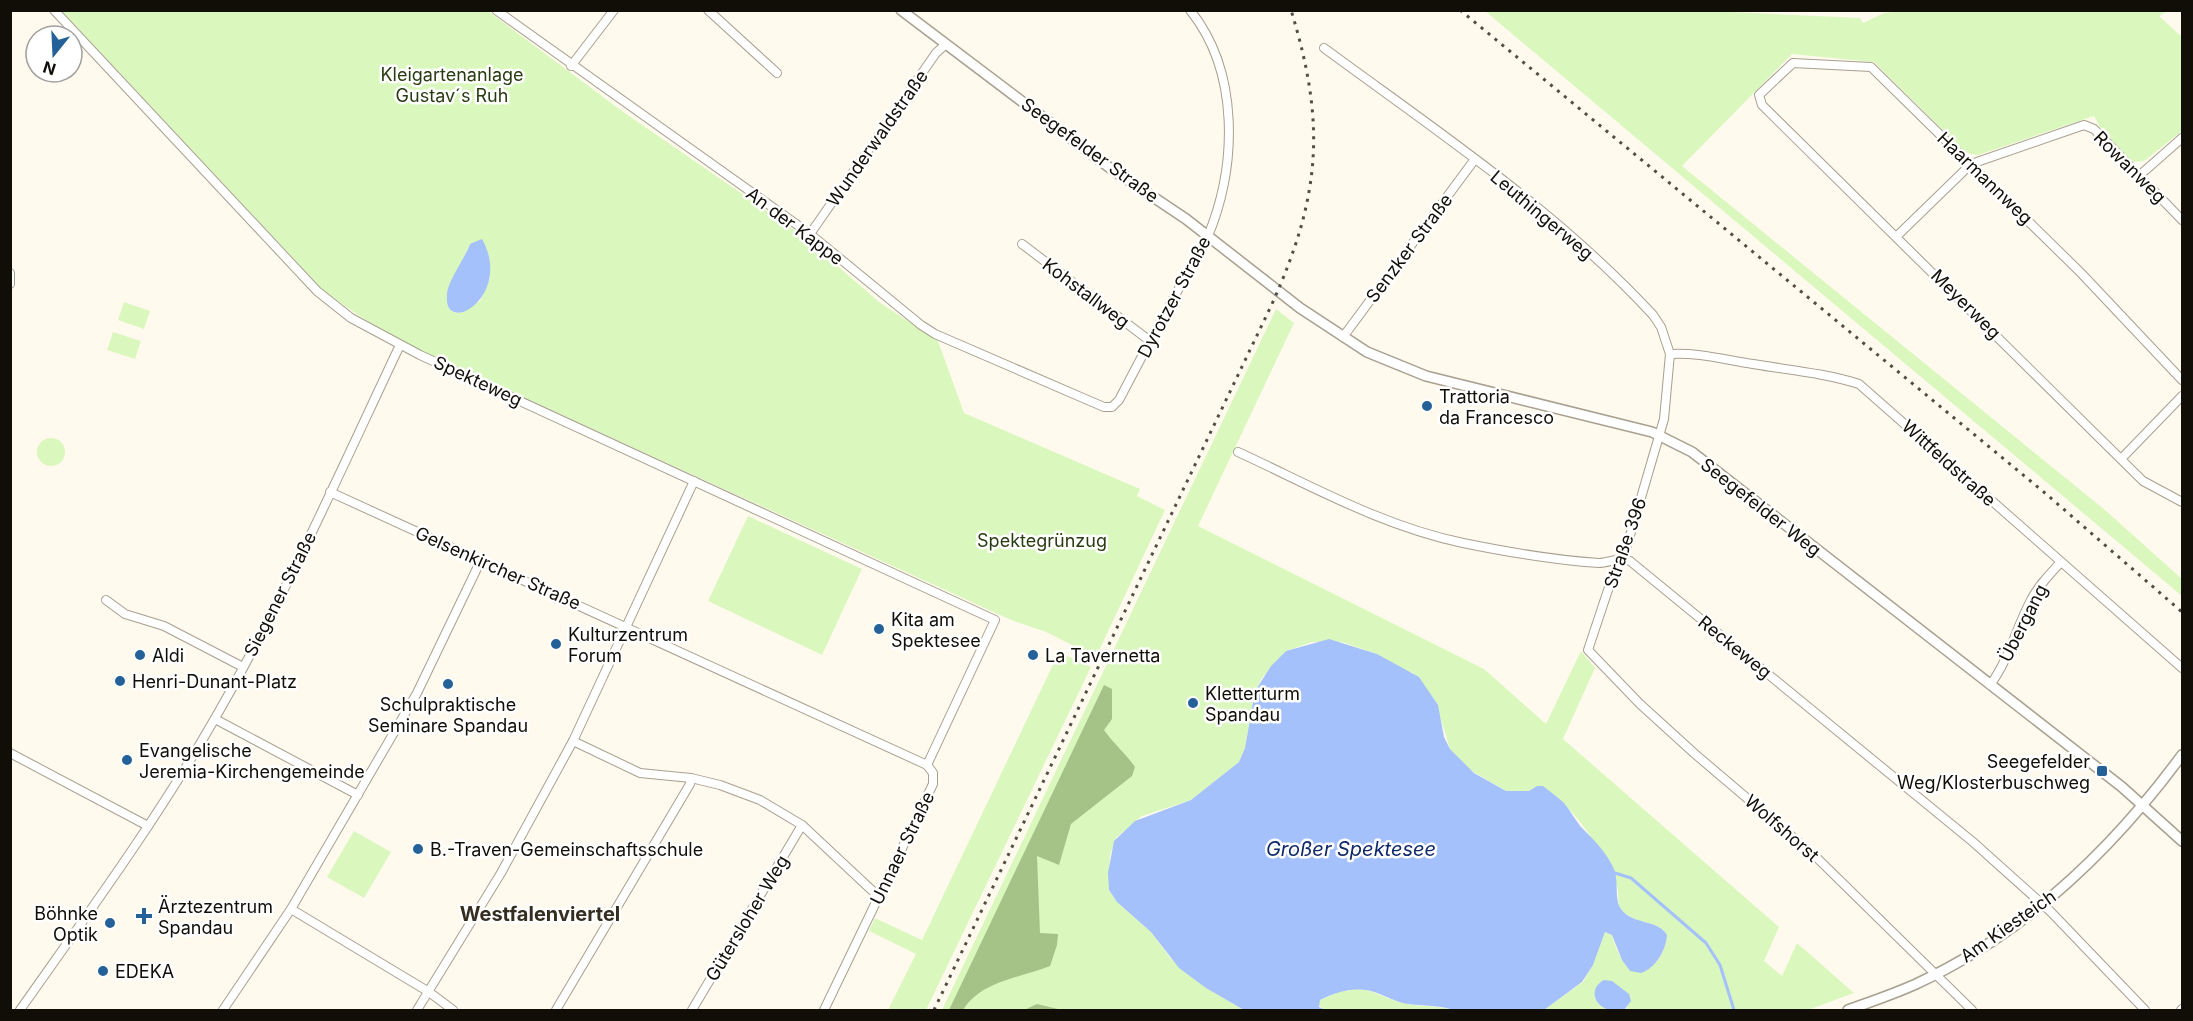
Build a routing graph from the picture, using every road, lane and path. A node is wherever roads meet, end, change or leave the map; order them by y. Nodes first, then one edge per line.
1 (54, 10) edge
2 (496, 10) edge
3 (614, 10) edge
4 (708, 10) edge
5 (901, 10) edge
6 (1190, 10) edge
7 (946, 44) junction
8 (1324, 48) dead end
9 (571, 66) junction
10 (777, 73) dead end
11 (1759, 95) joint
12 (2182, 138) edge
13 (1475, 159) junction
14 (1971, 164) junction
15 (2140, 175) junction
16 (2182, 220) edge
17 (810, 234) junction
18 (1897, 236) junction
19 (1208, 237) junction
20 (1022, 244) dead end
21 (10, 273) edge
22 (10, 284) edge
23 (1278, 291) joint
24 (1343, 337) junction
25 (1150, 341) junction
26 (400, 345) junction
27 (1670, 354) junction
28 (2182, 380) edge
29 (2182, 396) edge
30 (1112, 407) joint
31 (1659, 434) junction
32 (1239, 452) dead end
33 (2121, 459) junction
34 (694, 481) junction
35 (330, 492) junction
36 (2182, 502) edge
37 (1622, 559) junction
38 (481, 560) junction
39 (2060, 563) junction
40 (106, 600) dead end
41 (995, 620) joint
42 (628, 627) junction
43 (1588, 650) joint
44 (243, 667) junction
45 (2182, 668) edge
46 (1990, 685) junction
47 (215, 719) junction
48 (573, 741) junction
49 (10, 753) edge
50 (2182, 755) edge
51 (927, 765) junction
52 (691, 778) junction
53 (358, 795) junction
54 (2144, 806) junction
55 (801, 825) junction
56 (148, 826) junction
57 (2182, 841) edge
58 (879, 897) junction
59 (2042, 904) junction
60 (291, 909) junction
61 (1936, 973) junction
62 (429, 992) junction
63 (20, 1011) edge
64 (223, 1011) edge
65 (417, 1011) edge
66 (453, 1011) edge
67 (556, 1011) edge
68 (692, 1011) edge
69 (824, 1011) edge
70 (1848, 1011) edge
71 (1972, 1011) edge
72 (2145, 1011) edge

1 - 26 street, Spekteweg
2 - 9 street, An der Kappe
3 - 9 street
4 - 10 street
5 - 7 street, Seegefelder Straße
6 - 19 street, Dyrotzer Straße
7 - 17 street, Wunderwaldstraße
7 - 19 street, Seegefelder Straße
8 - 13 street, Leuthingerweg
9 - 17 street, An der Kappe
11 - 14 street, Haarmannweg
11 - 18 street, Meyerweg
12 - 15 street
13 - 24 street, Senzker Straße
13 - 27 street, Leuthingerweg
14 - 15 street, Rowanweg
14 - 18 street
14 - 28 street, Haarmannweg
15 - 16 street, Rowanweg
17 - 30 street, An der Kappe
18 - 33 street, Meyerweg
19 - 23 street, Seegefelder Straße
19 - 25 street, Dyrotzer Straße
20 - 25 street, Kohstallweg
21 - 22 street
23 - 24 street, Seegefelder Weg
24 - 31 street, Seegefelder Weg
25 - 30 street, Dyrotzer Straße
26 - 34 street, Spekteweg
26 - 35 street, Siegener Straße
27 - 31 street, Leuthingerweg
27 - 39 street, Wittfeldstraße
29 - 33 street
31 - 37 street, Straße 396
31 - 46 street, Seegefelder Weg
32 - 37 street
33 - 36 street, Meyerweg
34 - 41 street, Spekteweg
34 - 42 street
35 - 38 street, Gelsenkircher Straße
35 - 44 street, Siegener Straße
37 - 43 street, Straße 396
37 - 59 street, Reckeweg
38 - 42 street, Gelsenkircher Straße
38 - 53 street
39 - 45 street, Wittfeldstraße
39 - 46 street, Übergang
40 - 44 street
41 - 51 street, Unnaer Straße
42 - 48 street
42 - 51 street, Gelsenkircher Straße
43 - 61 street, Wolfshorst
44 - 47 street, Siegener Straße
46 - 54 street, Seegefelder Weg
47 - 53 street
47 - 56 street, Siegener Straße
48 - 52 street
48 - 62 street
49 - 56 street
50 - 54 street, Am Kiesteich
51 - 58 street, Unnaer Straße
52 - 55 street
52 - 67 street
53 - 60 street
54 - 57 street, Seegefelder Weg
54 - 59 street, Am Kiesteich
55 - 58 street
55 - 68 street, Gütersloher Weg
56 - 63 street, Siegener Straße
58 - 69 street, Unnaer Straße
59 - 61 street, Am Kiesteich
59 - 72 street, Reckeweg
60 - 62 street
60 - 64 street
61 - 70 street, Am Kiesteich
61 - 71 street, Wolfshorst
62 - 65 street
62 - 66 street

